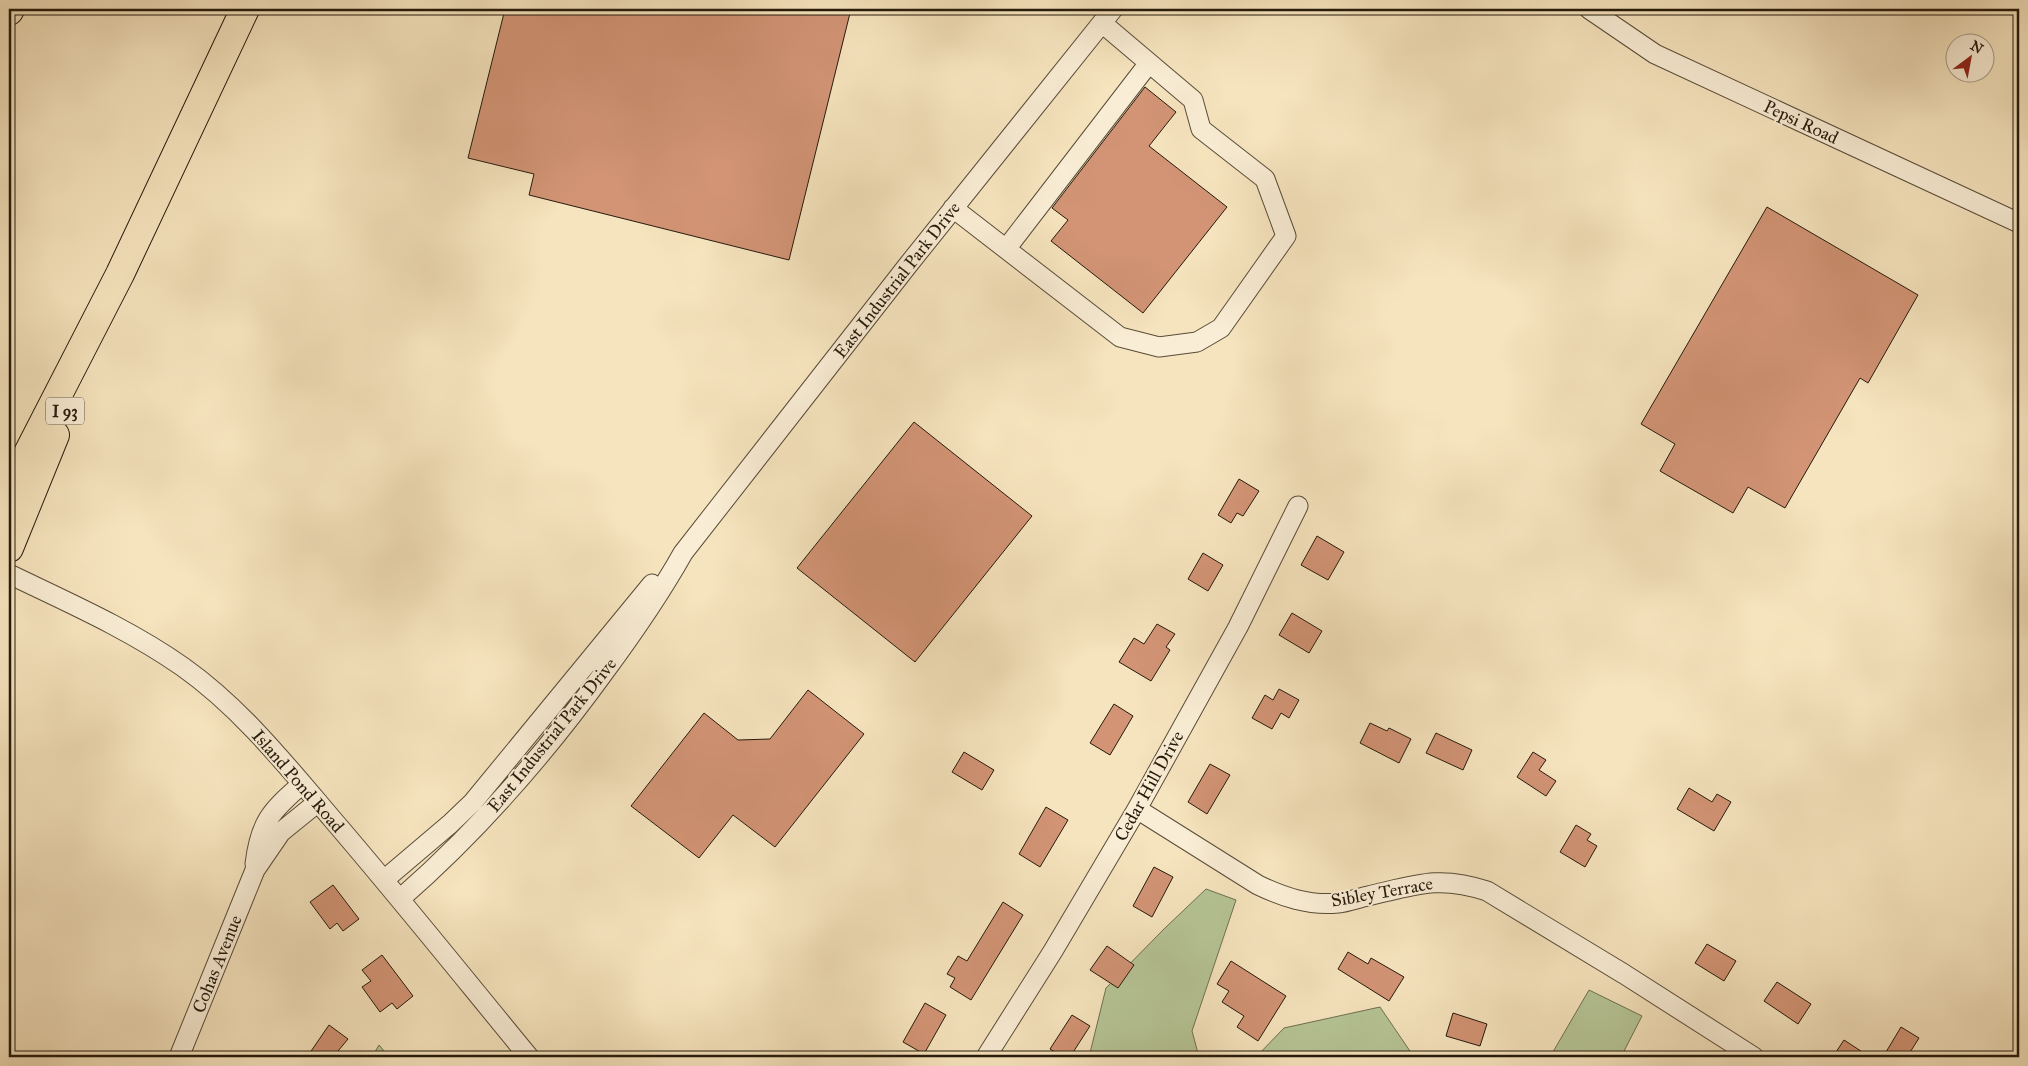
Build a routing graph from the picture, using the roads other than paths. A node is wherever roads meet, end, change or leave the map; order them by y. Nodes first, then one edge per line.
1 (245, 9) edge
2 (1113, 9) edge
3 (1590, 9) edge
4 (1102, 23) junction
5 (1149, 63) junction
6 (953, 208) junction
7 (2019, 223) edge
8 (1006, 249) junction
9 (120, 274) junction
10 (9, 490) edge
11 (1298, 506) dead end
12 (9, 548) edge
13 (683, 554) junction
14 (9, 574) edge
15 (302, 784) junction
16 (318, 802) junction
17 (1137, 809) junction
18 (255, 870) junction
19 (384, 880) junction
20 (400, 899) junction
21 (179, 1057) edge
22 (529, 1057) edge
23 (986, 1057) edge
24 (1754, 1057) edge

1 - 9 highway, I 93
2 - 4 street, East Industrial Park Drive
3 - 7 street, Pepsi Road
4 - 5 street
4 - 6 street, East Industrial Park Drive
5 - 8 street
5 - 8 street
6 - 8 street
6 - 13 street, East Industrial Park Drive
9 - 10 highway
9 - 12 highway, I 93
11 - 17 street, Cedar Hill Drive
13 - 19 street, East Industrial Park Drive
13 - 20 street, East Industrial Park Drive
14 - 15 street, Island Pond Road
15 - 16 street, Island Pond Road
15 - 18 street, Cohas Avenue
16 - 18 street, Cohas Avenue
16 - 19 street, Island Pond Road
17 - 23 street, Cedar Hill Drive
17 - 24 street, Sibley Terrace
18 - 21 street, Cohas Avenue
19 - 20 street, Island Pond Road
20 - 22 street, Island Pond Road

